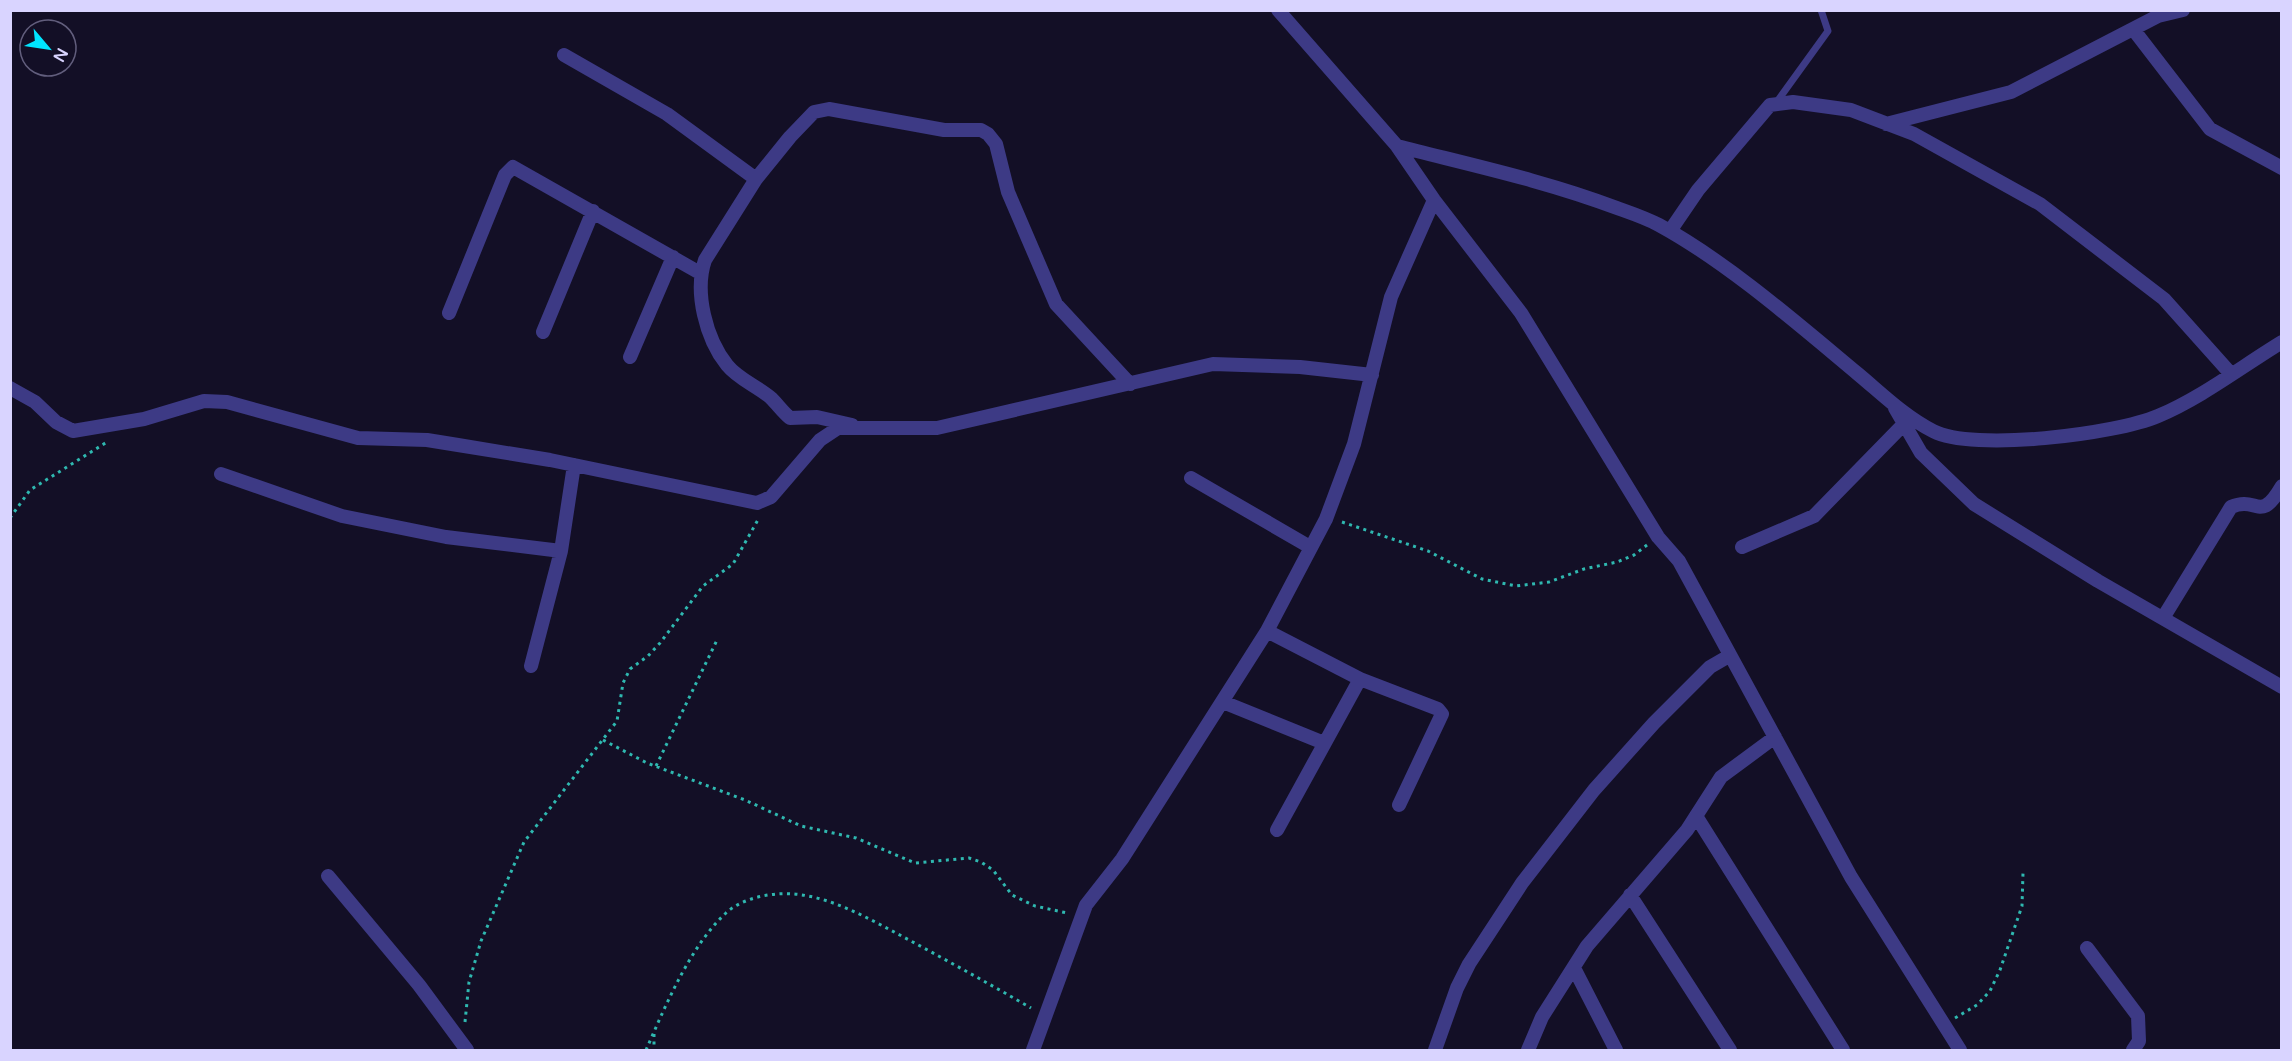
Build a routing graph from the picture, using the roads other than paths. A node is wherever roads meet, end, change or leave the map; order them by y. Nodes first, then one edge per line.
1 (1278, 10) edge
2 (1821, 10) edge
3 (2183, 10) edge
4 (2133, 29) junction
5 (564, 55) dead end
6 (1776, 103) junction
7 (1886, 123) junction
8 (1397, 146) junction
9 (2282, 168) edge
10 (756, 180) junction
11 (1434, 200) junction
12 (593, 211) junction
13 (1670, 231) junction
14 (674, 257) junction
15 (700, 273) junction
16 (449, 313) dead end
17 (543, 332) dead end
18 (2282, 342) edge
19 (630, 357) dead end
20 (2231, 374) junction
21 (1372, 375) junction
22 (1130, 384) junction
23 (10, 387) edge
24 (1894, 406) junction
25 (1903, 425) junction
26 (857, 426) junction
27 (574, 465) junction
28 (221, 474) dead end
29 (1191, 478) dead end
30 (2282, 486) edge
31 (1310, 547) junction
32 (1742, 547) dead end
33 (561, 551) junction
34 (2163, 618) junction
35 (1267, 631) junction
36 (1730, 656) junction
37 (531, 666) dead end
38 (1360, 679) junction
39 (2282, 687) edge
40 (1223, 702) junction
41 (1775, 737) junction
42 (1324, 743) junction
43 (1399, 805) dead end
44 (1696, 816) junction
45 (1277, 830) dead end
46 (328, 876) dead end
47 (1630, 895) junction
48 (2087, 948) dead end
49 (1574, 968) junction
50 (465, 1048) edge
51 (1530, 1049) edge
52 (1033, 1050) edge
53 (1435, 1050) edge
54 (1616, 1050) edge
55 (1730, 1050) edge
56 (1843, 1050) edge
57 (1960, 1050) edge
58 (2133, 1050) edge

1 - 8 street
2 - 6 lane
3 - 4 street
4 - 7 street
4 - 9 street
5 - 10 street
6 - 7 street
6 - 13 street
7 - 20 street
8 - 11 street
8 - 13 street
10 - 15 street
10 - 22 street
11 - 21 street
11 - 36 street
12 - 14 street
12 - 16 street
12 - 17 street
13 - 24 street
14 - 15 street
14 - 19 street
15 - 26 street
18 - 20 street
20 - 24 street
21 - 22 street
21 - 31 street
22 - 26 street
23 - 27 street
24 - 25 street
25 - 32 street
25 - 34 street
26 - 27 street
27 - 33 street
28 - 33 street
29 - 31 street
30 - 34 street
31 - 35 street
33 - 37 street
34 - 39 street
35 - 38 street
35 - 40 street
36 - 41 street
36 - 53 street
38 - 42 street
38 - 43 street
40 - 42 street
40 - 52 street
41 - 44 street
41 - 57 street
42 - 45 street
44 - 47 street
44 - 56 street
46 - 50 street
47 - 49 street
47 - 55 street
48 - 58 street
49 - 51 street
49 - 54 street

